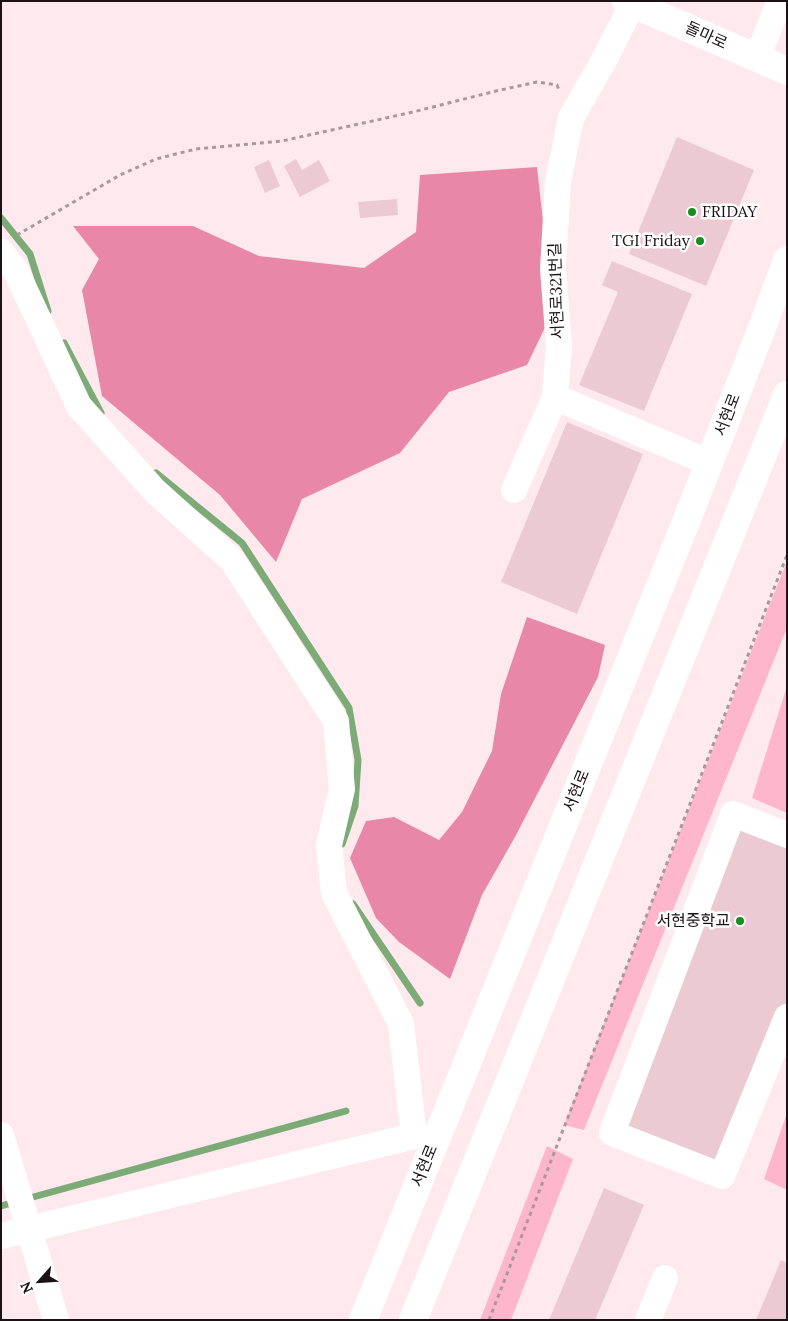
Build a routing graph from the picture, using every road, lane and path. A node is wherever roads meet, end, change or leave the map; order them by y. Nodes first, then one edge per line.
1 (780, 1) edge
2 (631, 2) edge
3 (757, 58) junction
4 (787, 71) edge
5 (560, 92) dead end
6 (36, 224) dead end
7 (1, 252) edge
8 (787, 260) edge
9 (787, 395) edge
10 (556, 397) junction
11 (710, 463) junction
12 (514, 490) dead end
13 (787, 555) edge
14 (787, 835) edge
15 (787, 1017) edge
16 (1, 1135) edge
17 (29, 1229) junction
18 (1, 1236) edge
19 (666, 1278) dead end
20 (56, 1320) edge
21 (363, 1320) edge
22 (413, 1320) edge
23 (489, 1320) edge
24 (648, 1320) edge

1 - 3 street
2 - 3 main road, 돌마로
2 - 10 street, 서현로321번길
3 - 4 main road, 돌마로
5 - 6 path
7 - 17 street
8 - 11 main road, 서현로
9 - 22 main road
10 - 11 street
10 - 12 street
11 - 21 main road, 서현로
13 - 23 path
14 - 15 street
16 - 17 street
17 - 18 street
17 - 20 street
19 - 24 street

